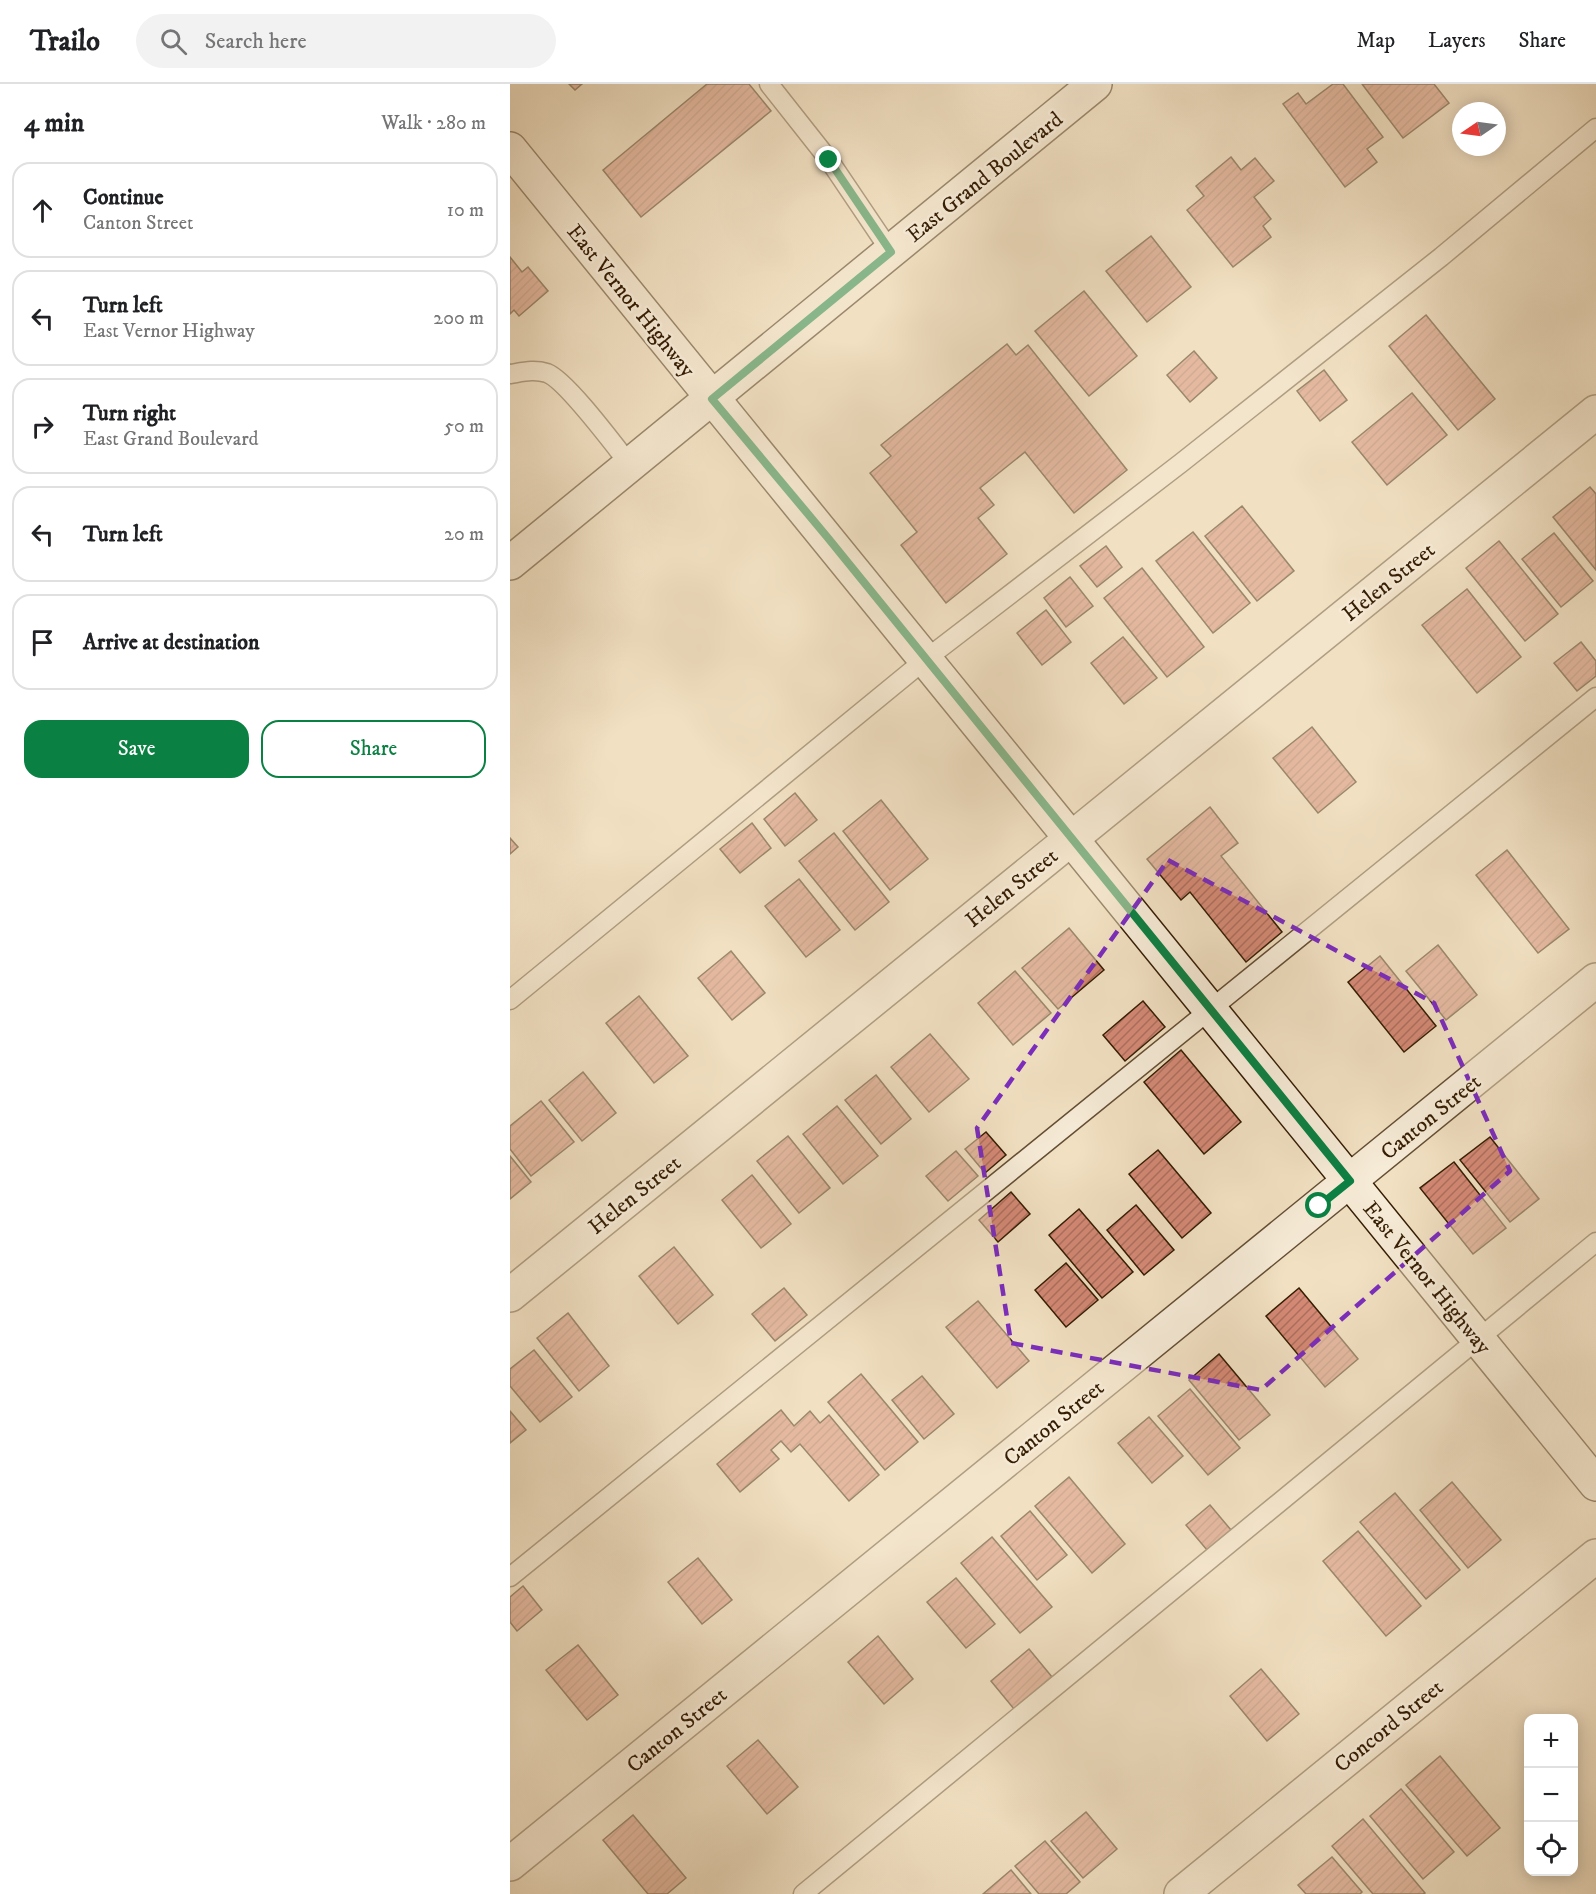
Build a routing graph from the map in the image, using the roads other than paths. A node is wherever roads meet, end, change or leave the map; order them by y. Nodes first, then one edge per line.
1 (769, 84) edge
2 (1095, 84) edge
3 (1596, 128) edge
4 (510, 149) edge
5 (891, 252) junction
6 (510, 374) edge
7 (712, 399) junction
8 (1596, 412) edge
9 (630, 465) junction
10 (510, 563) edge
11 (926, 659) junction
12 (1596, 697) edge
13 (1072, 838) junction
14 (1596, 980) edge
15 (510, 1000) edge
16 (1211, 1010) junction
17 (1350, 1181) junction
18 (1596, 1242) edge
19 (510, 1295) edge
20 (1478, 1339) junction
21 (1596, 1484) edge
22 (1596, 1556) edge
23 (510, 1577) edge
24 (510, 1864) edge
25 (803, 1894) edge
26 (1180, 1894) edge

1 - 5 lane
2 - 5 street, East Grand Boulevard
3 - 11 lane
4 - 7 street, East Vernor Highway
5 - 7 street, East Grand Boulevard
6 - 9 lane
7 - 9 street, East Grand Boulevard
7 - 11 street, East Vernor Highway
8 - 13 street, Helen Street
9 - 10 street, East Grand Boulevard
11 - 13 street, East Vernor Highway
11 - 15 lane
12 - 16 lane
13 - 16 street, East Vernor Highway
13 - 19 street, Helen Street
14 - 17 street, Canton Street
16 - 17 street, East Vernor Highway
16 - 23 lane
17 - 20 street, East Vernor Highway
17 - 24 street, Canton Street
18 - 20 lane
20 - 21 street, East Vernor Highway
20 - 25 lane
22 - 26 street, Concord Street

